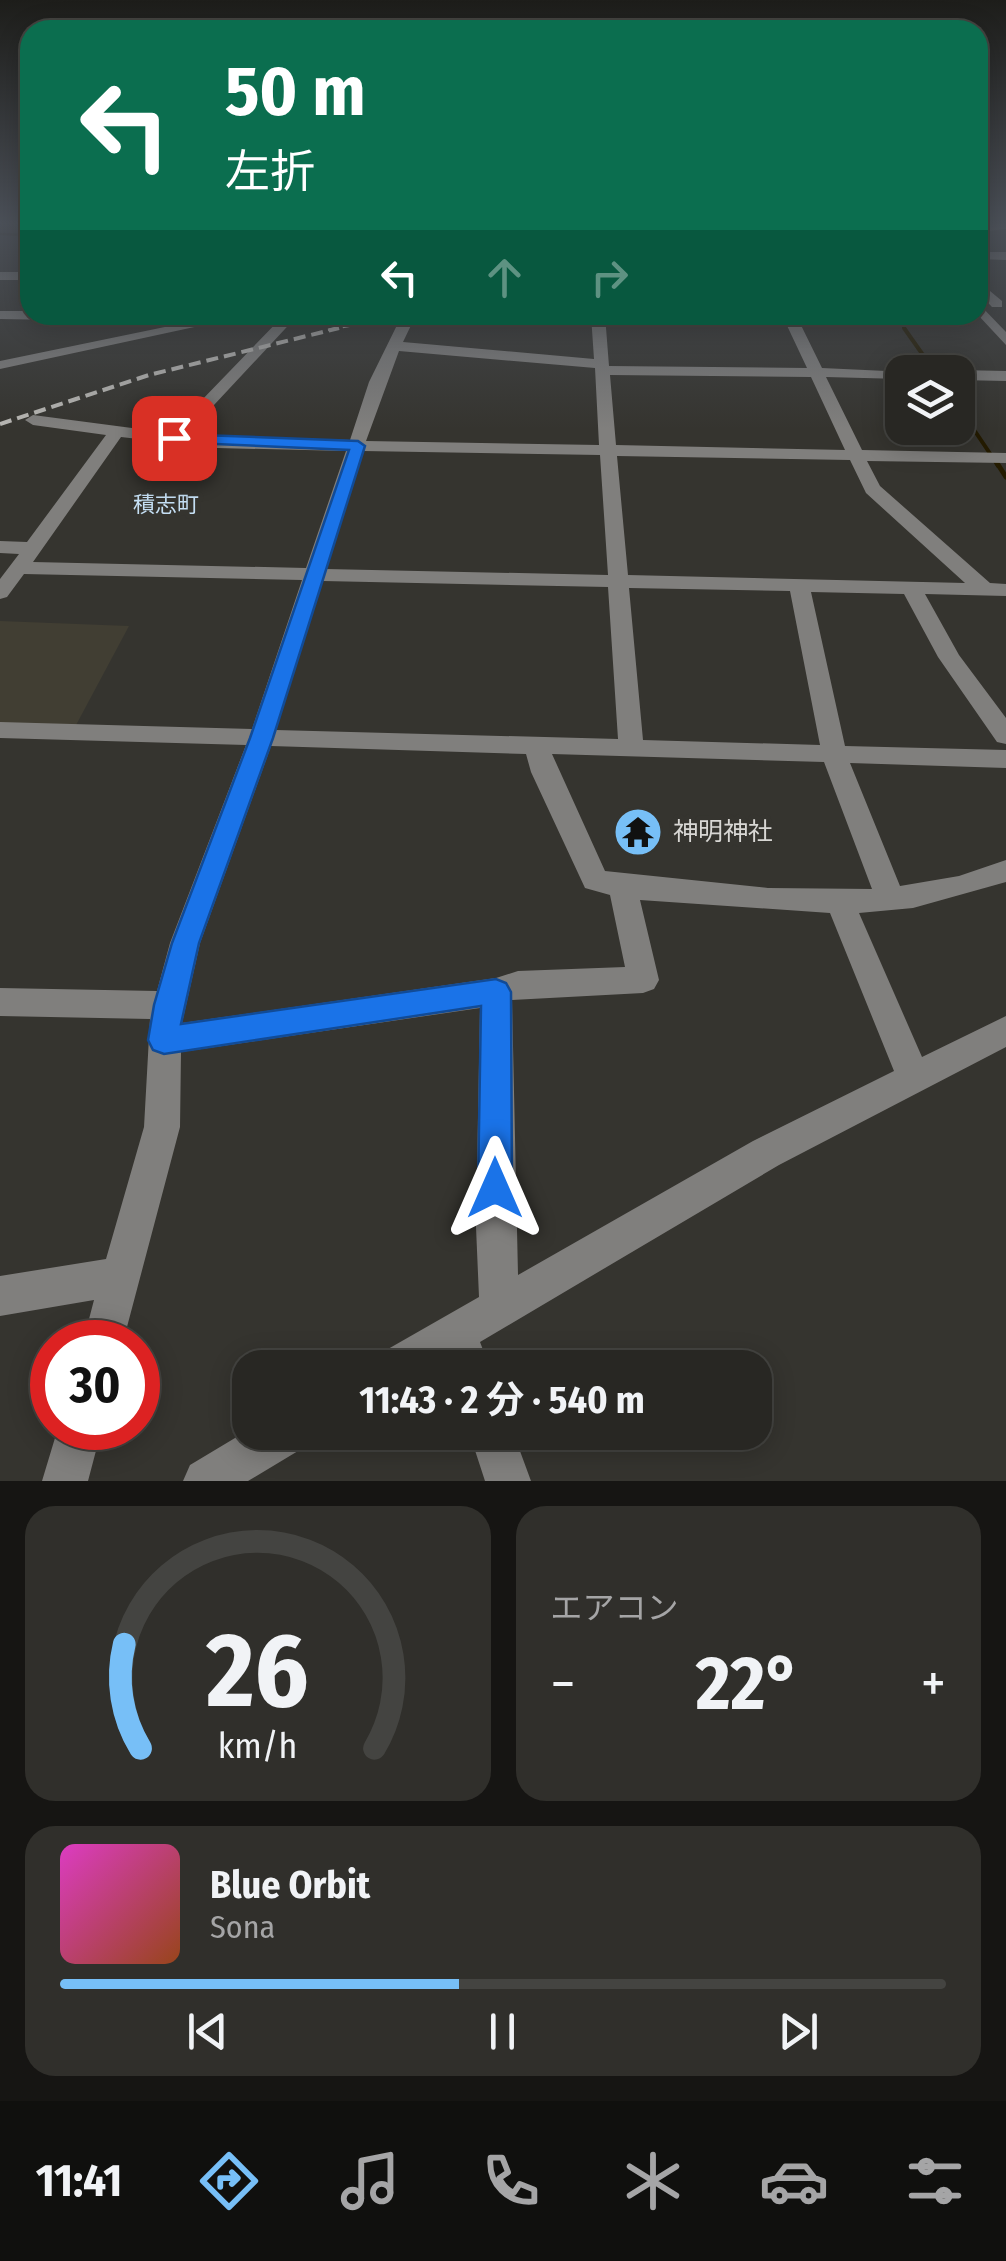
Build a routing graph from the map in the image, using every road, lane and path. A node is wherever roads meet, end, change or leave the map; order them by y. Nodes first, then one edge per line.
1 (988, 318) edge
2 (190, 325) edge
3 (281, 325) edge
4 (407, 325) edge
5 (599, 325) edge
6 (794, 325) edge
7 (1006, 341) edge
8 (394, 346) junction
9 (0, 364) edge
10 (602, 367) junction
11 (816, 373) junction
12 (885, 374) edge
13 (975, 375) edge
14 (1006, 376) edge
15 (32, 420) dead end
16 (117, 432) junction
17 (174, 438) junction
18 (358, 446) junction
19 (609, 451) junction
20 (855, 456) junction
21 (1006, 458) edge
22 (0, 547) edge
23 (32, 548) junction
24 (18, 568) junction
25 (314, 575) junction
26 (620, 580) junction
27 (799, 584) junction
28 (910, 586) junction
29 (995, 589) edge
30 (0, 593) edge
31 (0, 730) edge
32 (1006, 736) edge
33 (261, 738) junction
34 (538, 746) junction
35 (631, 748) junction
36 (834, 754) junction
37 (1006, 760) edge
38 (1006, 871) edge
39 (623, 887) junction
40 (891, 899) junction
41 (840, 902) junction
42 (496, 992) junction
43 (0, 1002) edge
44 (168, 1005) junction
45 (1006, 1031) edge
46 (164, 1040) junction
47 (914, 1079) junction
48 (122, 1276) junction
49 (0, 1296) edge
50 (500, 1304) junction
51 (110, 1320) edge
52 (462, 1350) edge
53 (73, 1450) edge
54 (257, 1450) edge
55 (497, 1450) edge
56 (64, 1481) edge
57 (206, 1481) edge
58 (508, 1481) edge

1 - 7 street
2 - 9 street
3 - 17 street
4 - 8 street
5 - 10 street
6 - 11 street
8 - 10 street
8 - 18 street
10 - 11 street
10 - 19 street
11 - 12 street
11 - 20 street
13 - 14 street
15 - 16 street
16 - 17 street
16 - 23 street
17 - 18 street
18 - 19 street
18 - 25 street
19 - 20 street
19 - 26 street
20 - 21 street
20 - 29 street
22 - 23 street
23 - 24 street
24 - 25 street
24 - 30 street
25 - 26 street
25 - 33 street
26 - 27 street
26 - 35 street
27 - 28 street
27 - 36 street
28 - 29 street
28 - 32 street
31 - 33 street
33 - 34 street
33 - 44 street
34 - 35 street
34 - 39 street
35 - 36 street
36 - 37 street
36 - 40 street
38 - 40 street
39 - 41 street
39 - 42 street
40 - 41 street
41 - 47 street
42 - 46 street
42 - 50 street
43 - 44 street
44 - 46 street
45 - 47 street
46 - 48 street
47 - 50 street
48 - 49 street
48 - 51 street
50 - 52 street
53 - 56 street
54 - 57 street
55 - 58 street

